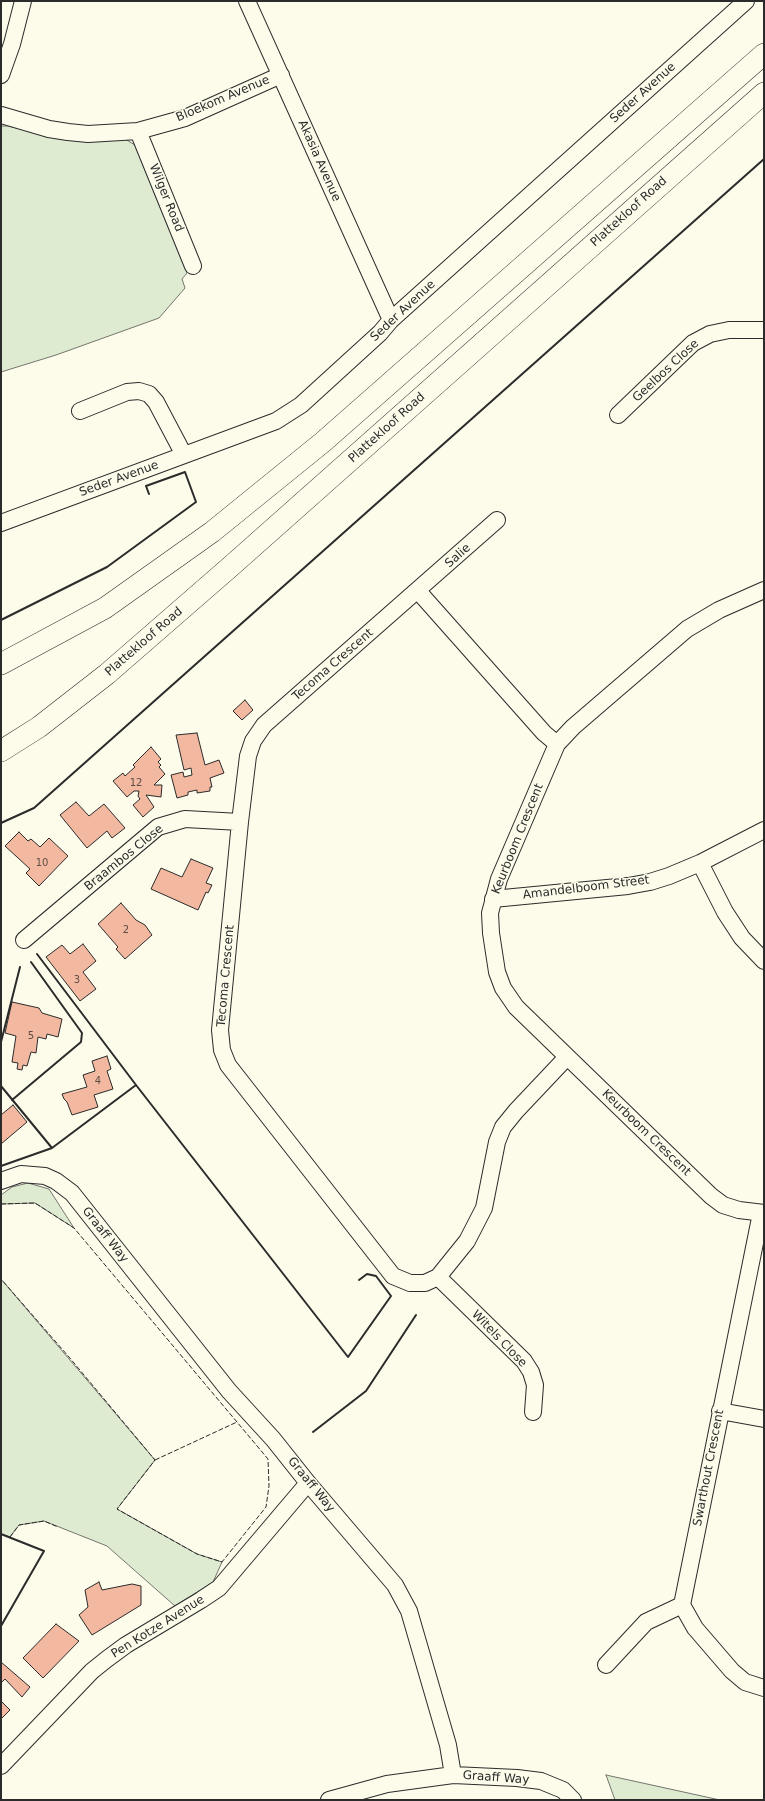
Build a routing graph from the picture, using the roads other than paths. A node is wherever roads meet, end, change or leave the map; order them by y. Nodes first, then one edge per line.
1 (23, 1) edge
2 (247, 1) edge
3 (746, 1) edge
4 (764, 54) edge
5 (1, 75) edge
6 (280, 75) junction
7 (764, 93) edge
8 (1, 115) edge
9 (138, 131) junction
10 (193, 266) dead end
11 (391, 320) junction
12 (764, 330) edge
13 (80, 411) dead end
14 (618, 415) dead end
15 (184, 455) junction
16 (497, 520) dead end
17 (1, 523) edge
18 (764, 590) edge
19 (418, 591) junction
20 (1, 664) edge
21 (557, 744) junction
22 (1, 751) edge
23 (240, 822) junction
24 (764, 830) edge
25 (700, 863) junction
26 (493, 899) junction
27 (24, 940) dead end
28 (764, 961) edge
29 (567, 1058) junction
30 (1, 1181) edge
31 (763, 1213) edge
32 (438, 1277) junction
33 (720, 1411) junction
34 (534, 1412) dead end
35 (764, 1419) edge
36 (308, 1483) junction
37 (682, 1605) junction
38 (606, 1665) dead end
39 (764, 1688) edge
40 (1, 1766) edge
41 (454, 1775) junction
42 (329, 1800) edge
43 (574, 1800) edge

1 - 5 street
2 - 6 street, Akasia Avenue
3 - 11 street, Seder Avenue
4 - 20 main road
6 - 9 street, Bloekom Avenue
6 - 11 street, Akasia Avenue
7 - 22 main road, Plattekloof Road
8 - 9 street, Bloekom Avenue
9 - 10 street, Wilger Road
11 - 15 street, Seder Avenue
12 - 14 street, Geelbos Close
13 - 15 street
15 - 17 street, Seder Avenue
16 - 19 street, Salie
18 - 21 street, Keurboom Crescent
19 - 21 street
19 - 23 street, Tecoma Crescent
21 - 26 street, Keurboom Crescent
23 - 27 street, Braambos Close
23 - 32 street, Tecoma Crescent
24 - 25 street, Amandelboom Street
25 - 26 street, Amandelboom Street
25 - 28 street
26 - 29 street, Keurboom Crescent
29 - 31 street, Keurboom Crescent
29 - 32 street
30 - 36 street, Graaff Way
31 - 33 street, Swarthout Crescent
32 - 34 street, Witels Close
33 - 35 street
33 - 37 street, Swarthout Crescent
36 - 40 street, Pen Kotze Avenue
36 - 41 street, Graaff Way
37 - 38 street
37 - 39 street
41 - 42 street
41 - 43 street, Graaff Way

